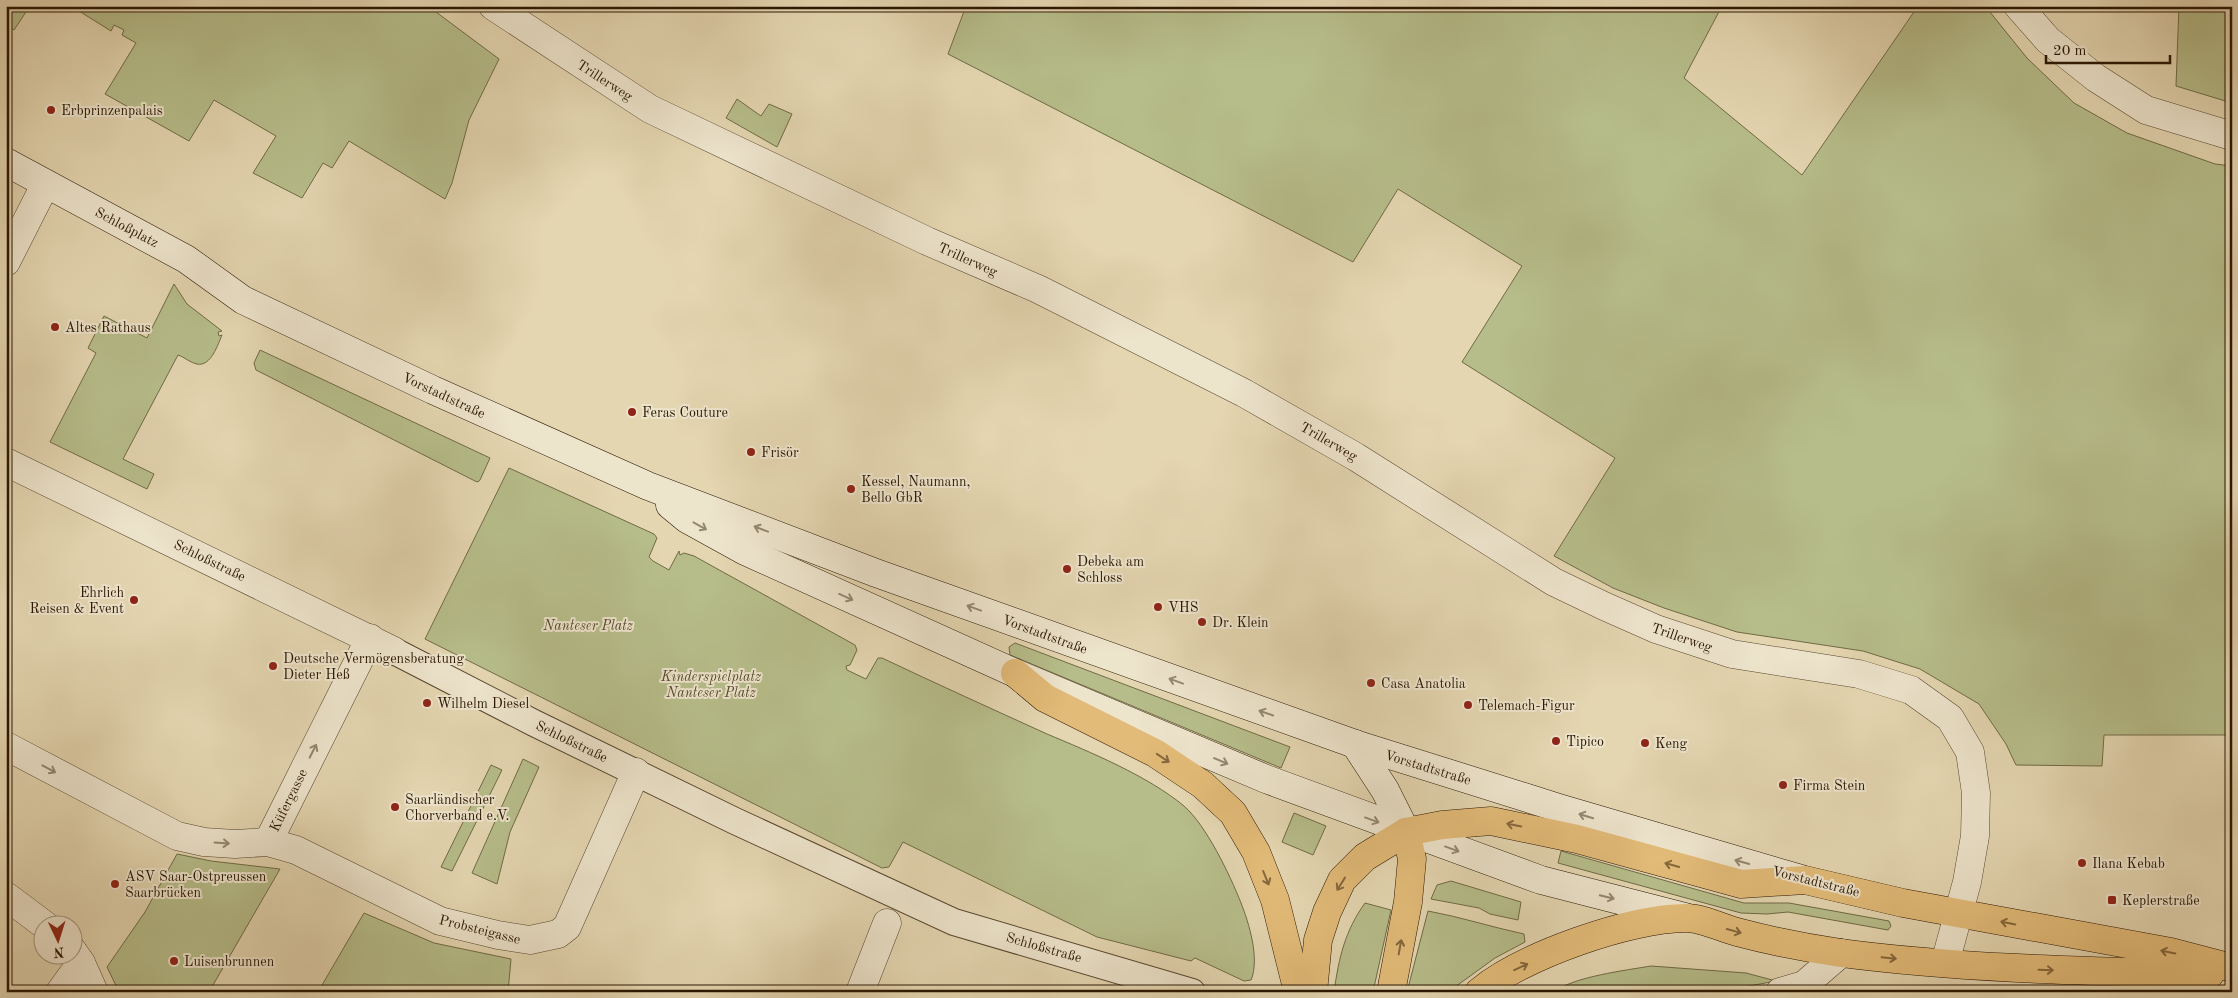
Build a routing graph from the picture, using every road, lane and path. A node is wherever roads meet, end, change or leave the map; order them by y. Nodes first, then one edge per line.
1 (493, 6) edge
2 (2018, 6) edge
3 (2232, 136) edge
4 (6, 162) edge
5 (40, 195) junction
6 (6, 262) edge
7 (243, 300) joint
8 (6, 462) edge
9 (648, 486) junction
10 (370, 638) junction
11 (394, 651) joint
12 (1015, 673) junction
13 (1355, 744) junction
14 (6, 746) edge
15 (636, 772) junction
16 (1406, 832) junction
17 (268, 842) junction
18 (1805, 880) junction
19 (6, 896) edge
20 (898, 898) junction
21 (1959, 913) junction
22 (33, 916) edge
23 (1688, 918) junction
24 (887, 923) joint
25 (1841, 953) junction
26 (1944, 963) junction
27 (73, 966) edge
28 (81, 966) edge
29 (2232, 968) edge
30 (2232, 974) edge
31 (60, 992) edge
32 (94, 992) edge
33 (860, 992) edge
34 (1192, 992) edge
35 (1298, 992) edge
36 (1313, 992) edge
37 (1391, 992) edge
38 (1479, 992) edge
39 (1780, 992) edge

1 - 21 street, Trillerweg
2 - 3 street
4 - 5 street, Schloßplatz
5 - 6 street
5 - 7 street, Schloßplatz
7 - 9 street, Vorstadtstraße
8 - 10 street, Schloßstraße
9 -> 12 street, Vorstadtstraße
13 -> 9 street, Vorstadtstraße
10 - 11 street, Schloßstraße
17 -> 10 street, Küfergasse
11 - 15 street, Schloßstraße
12 -> 16 street, Vorstadtstraße
12 -> 35 main road
13 - 16 street
18 -> 13 street, Vorstadtstraße
14 -> 17 street, Küfergasse
15 - 17 street, Probsteigasse
15 - 20 street, Schloßstraße
18 -> 16 main road
16 -> 23 street, Vorstadtstraße
16 -> 36 main road
37 -> 16 main road
18 - 21 main road, Vorstadtstraße
19 - 22 street
20 - 24 street
20 - 34 street, Schloßstraße
21 - 26 street, Trillerweg
29 -> 21 main road, Vorstadtstraße
23 -> 25 main road, Vorstadtstraße
38 -> 23 main road
24 - 33 street
25 -> 26 main road, Vorstadtstraße
25 - 39 street
26 -> 30 main road, Vorstadtstraße
27 - 31 street
28 - 32 street

